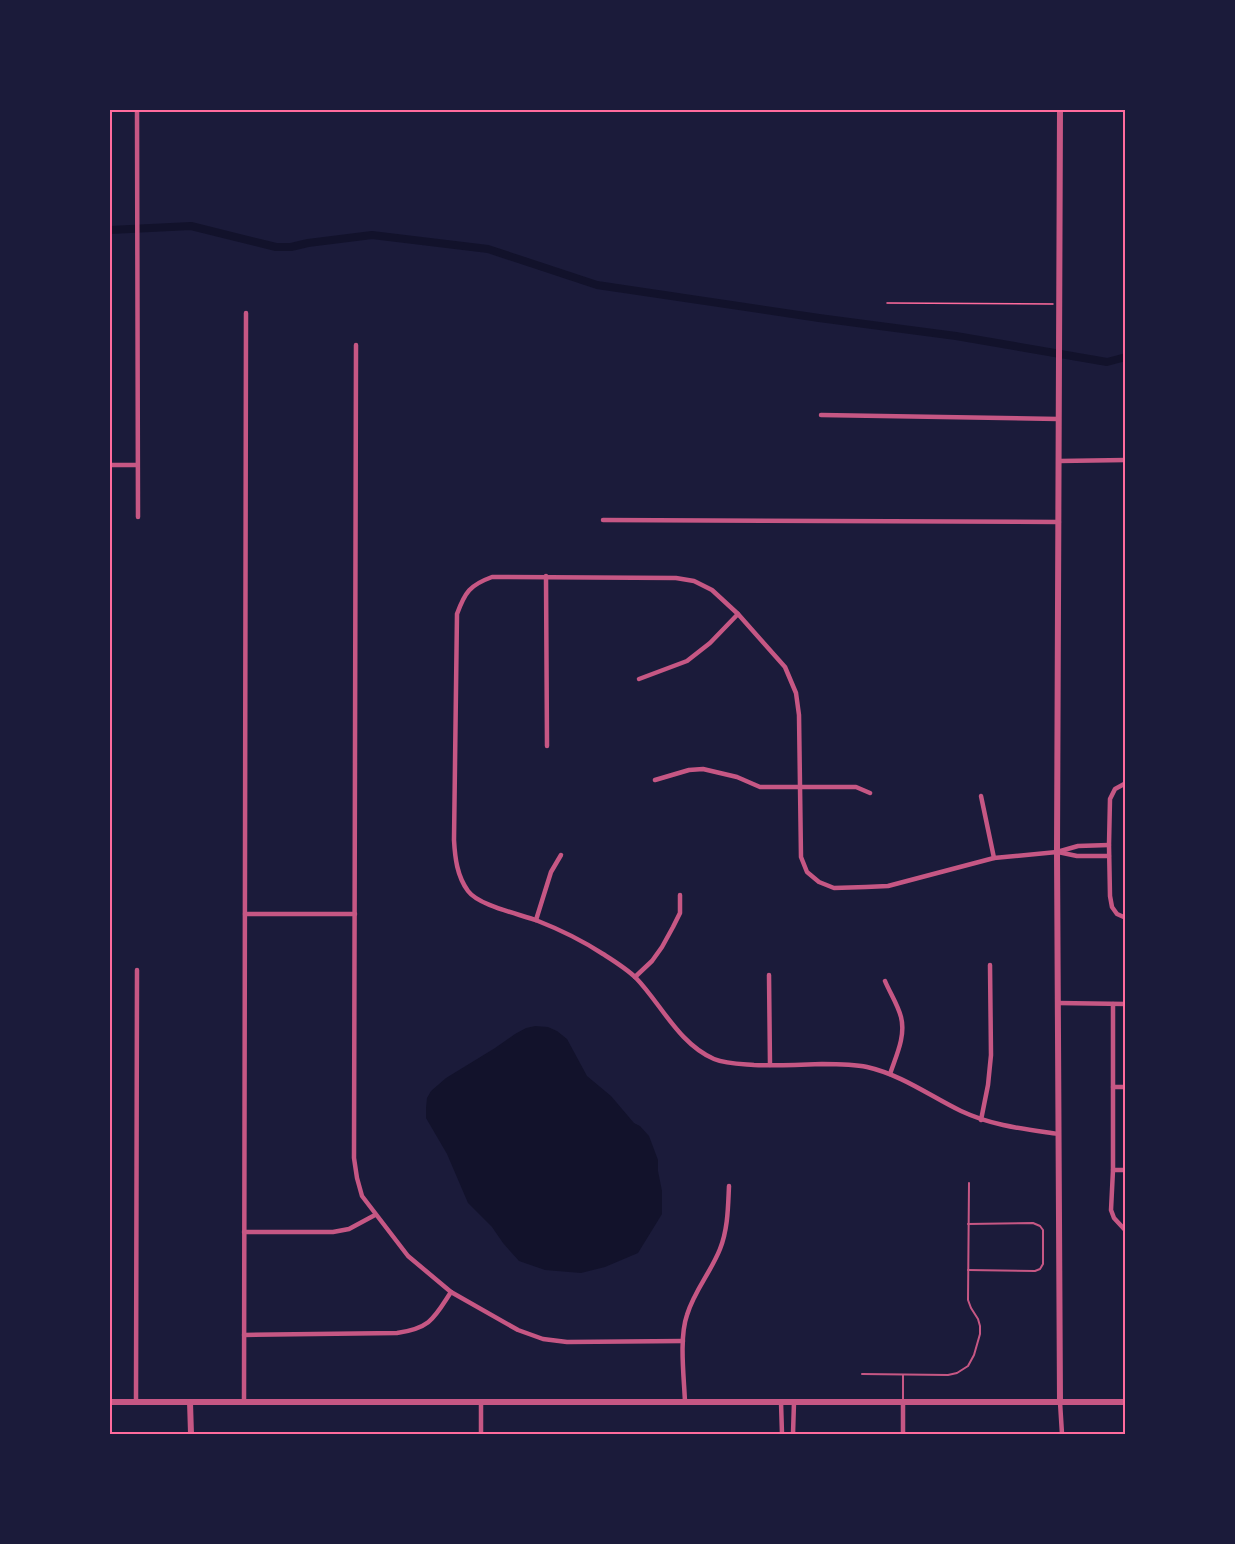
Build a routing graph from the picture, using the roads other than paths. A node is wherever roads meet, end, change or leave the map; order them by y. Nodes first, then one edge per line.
1 (137, 110) edge
2 (1060, 110) edge
3 (246, 313) dead end
4 (356, 345) dead end
5 (821, 415) dead end
6 (1058, 419) junction
7 (1125, 460) edge
8 (1059, 461) junction
9 (110, 465) edge
10 (137, 465) junction
11 (138, 517) dead end
12 (603, 520) dead end
13 (1059, 522) junction
14 (546, 576) junction
15 (738, 614) junction
16 (639, 679) dead end
17 (547, 746) dead end
18 (655, 780) dead end
19 (1125, 783) edge
20 (800, 787) junction
21 (870, 793) dead end
22 (981, 796) dead end
23 (1109, 845) junction
24 (1057, 852) junction
25 (561, 855) dead end
26 (1109, 856) junction
27 (994, 858) junction
28 (680, 895) dead end
29 (245, 914) junction
30 (356, 914) junction
31 (1125, 918) edge
32 (536, 920) junction
33 (990, 964) dead end
34 (137, 970) dead end
35 (769, 975) dead end
36 (635, 977) junction
37 (885, 981) dead end
38 (1058, 1003) junction
39 (1113, 1004) junction
40 (1125, 1004) edge
41 (770, 1065) junction
42 (890, 1074) junction
43 (1125, 1086) edge
44 (1113, 1087) junction
45 (981, 1120) junction
46 (1058, 1134) junction
47 (1113, 1170) junction
48 (1125, 1170) edge
49 (969, 1183) dead end
50 (729, 1186) dead end
51 (375, 1215) junction
52 (969, 1224) junction
53 (1125, 1231) edge
54 (244, 1232) junction
55 (968, 1270) junction
56 (451, 1292) junction
57 (244, 1335) junction
58 (683, 1341) junction
59 (862, 1374) dead end
60 (903, 1374) junction
61 (110, 1402) edge
62 (136, 1402) junction
63 (190, 1402) junction
64 (244, 1402) junction
65 (481, 1402) junction
66 (685, 1402) junction
67 (781, 1402) junction
68 (794, 1402) junction
69 (1060, 1402) junction
70 (1125, 1402) edge
71 (903, 1403) junction
72 (781, 1426) junction
73 (794, 1426) junction
74 (191, 1434) edge
75 (481, 1434) edge
76 (782, 1434) edge
77 (793, 1434) edge
78 (903, 1434) edge
79 (1062, 1434) edge

1 - 10 street
2 - 6 street
3 - 29 street
4 - 30 street
5 - 6 street
6 - 8 street
7 - 8 street
8 - 13 street
9 - 10 street
10 - 11 street
12 - 13 street
13 - 24 street
14 - 15 street
14 - 17 street
14 - 32 street
15 - 16 street
15 - 20 street
18 - 20 street
19 - 23 street
20 - 21 street
20 - 27 street
22 - 27 street
23 - 24 street
23 - 26 street
24 - 26 street
24 - 27 street
24 - 38 street
25 - 32 street
26 - 31 street
28 - 36 street
29 - 30 street
29 - 54 street
30 - 51 street
32 - 36 street
33 - 45 street
34 - 62 street
35 - 41 street
36 - 41 street
37 - 42 street
38 - 39 street
38 - 46 street
39 - 40 street
39 - 44 street
41 - 42 street
42 - 45 street
43 - 44 street
44 - 47 street
45 - 46 street
46 - 69 street
47 - 48 street
47 - 53 street
49 - 52 lane
50 - 58 street
51 - 54 street
51 - 56 street
52 - 55 lane
52 - 55 lane
54 - 57 street
55 - 60 lane
56 - 57 street
56 - 58 street
57 - 64 street
58 - 66 street
59 - 60 lane
60 - 71 lane
61 - 62 street
62 - 63 street
63 - 64 street
63 - 74 street
64 - 65 street
65 - 66 street
65 - 75 street
66 - 67 street
67 - 68 street
67 - 72 street
68 - 71 street
68 - 73 street
69 - 70 street
69 - 71 street
69 - 79 street
71 - 78 street
72 - 73 street
72 - 76 street
73 - 77 street

